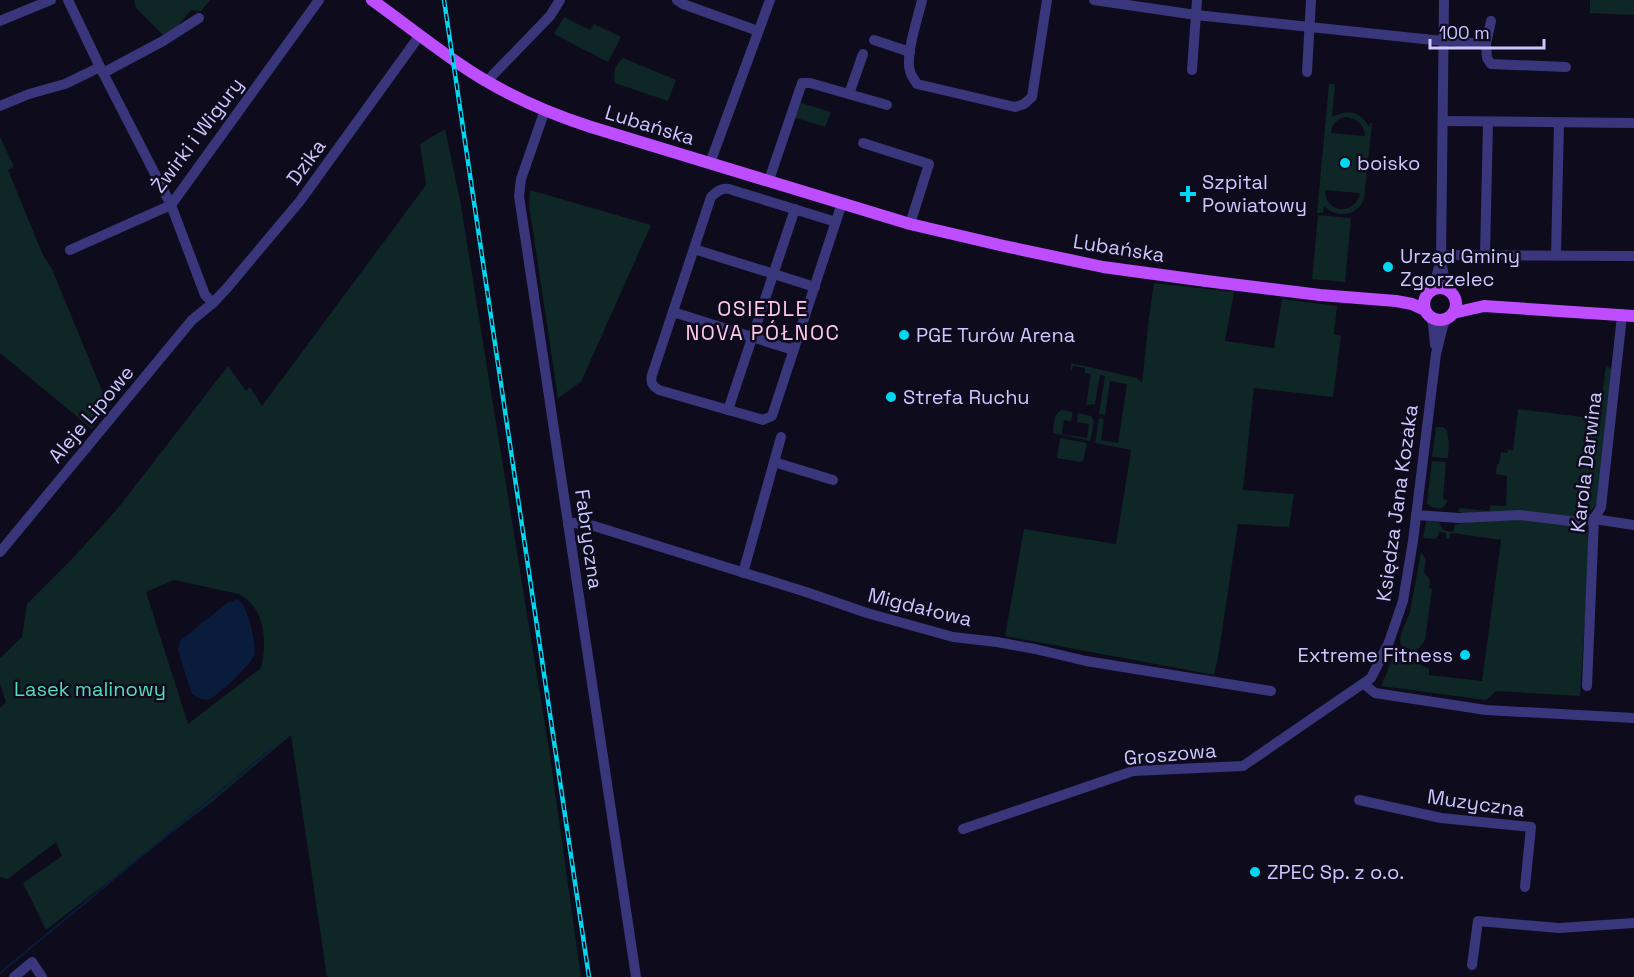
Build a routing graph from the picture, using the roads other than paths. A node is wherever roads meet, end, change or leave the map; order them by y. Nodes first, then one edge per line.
1 (51, 0) edge
2 (68, 0) edge
3 (319, 0) edge
4 (372, 0) edge
5 (560, 0) edge
6 (770, 0) edge
7 (922, 0) edge
8 (1047, 0) edge
9 (1094, 0) edge
10 (1197, 0) edge
11 (1311, 0) edge
12 (1444, 0) edge
13 (682, 1) edge
14 (1196, 15) junction
15 (199, 18) dead end
16 (0, 21) edge
17 (1491, 21) dead end
18 (1310, 27) junction
19 (758, 31) junction
20 (420, 35) junction
21 (874, 40) dead end
22 (1443, 41) junction
23 (1486, 44) junction
24 (910, 52) junction
25 (862, 54) dead end
26 (1566, 67) dead end
27 (101, 70) junction
28 (1192, 70) dead end
29 (1306, 72) dead end
30 (487, 81) junction
31 (849, 94) junction
32 (887, 105) dead end
33 (0, 106) edge
34 (545, 110) junction
35 (1443, 121) junction
36 (1488, 122) junction
37 (1559, 123) junction
38 (1634, 123) edge
39 (864, 143) dead end
40 (710, 163) junction
41 (769, 180) junction
42 (842, 203) junction
43 (171, 205) junction
44 (795, 209) junction
45 (836, 222) junction
46 (910, 224) junction
47 (694, 249) junction
48 (70, 250) dead end
49 (1485, 255) junction
50 (1556, 255) junction
51 (1634, 256) edge
52 (1441, 258) junction
53 (773, 274) junction
54 (815, 287) junction
55 (1430, 292) junction
56 (1452, 294) junction
57 (1396, 300) junction
58 (213, 303) junction
59 (1485, 306) junction
60 (673, 312) junction
61 (1428, 313) junction
62 (1450, 315) junction
63 (1628, 316) edge
64 (752, 337) junction
65 (793, 350) junction
66 (1436, 354) junction
67 (728, 410) junction
68 (781, 437) dead end
69 (774, 462) junction
70 (833, 480) dead end
71 (1416, 515) junction
72 (1594, 519) junction
73 (568, 524) junction
74 (1634, 525) edge
75 (0, 552) edge
76 (743, 573) junction
77 (1364, 684) junction
78 (1587, 686) dead end
79 (1271, 691) dead end
80 (1634, 718) edge
81 (1359, 800) dead end
82 (963, 829) dead end
83 (1525, 887) dead end
84 (1634, 923) edge
85 (1472, 965) dead end
86 (14, 977) edge
87 (42, 977) edge
88 (636, 977) edge

1 - 16 street
2 - 27 street
3 - 43 street, Żwirki i Wigury
4 - 20 main road, Lubańska
5 - 30 street
6 - 19 street
7 - 24 street
8 - 24 street
9 - 14 street
10 - 14 street
11 - 18 street
12 - 22 street
13 - 19 street
14 - 18 street
14 - 28 street
15 - 27 street
17 - 23 street
18 - 22 street
18 - 29 street
19 - 40 street
20 - 30 main road, Lubańska
20 - 58 street, Dzika
21 - 24 street
22 - 23 street
22 - 35 street
23 - 26 street
25 - 31 street
27 - 33 street
27 - 43 street
30 - 34 main road, Lubańska
31 - 32 street
31 - 41 street
34 - 40 main road, Lubańska
34 - 73 street, Fabryczna
35 - 36 street
35 - 52 street
36 - 37 street
36 - 49 street
37 - 38 street
37 - 50 street
39 - 46 street
40 - 41 main road, Lubańska
41 - 42 main road, Lubańska
42 - 45 street
42 - 46 main road, Lubańska
43 - 48 street, Żwirki i Wigury
43 - 58 street
44 - 45 street
44 - 47 street
44 - 53 street
45 - 54 street
46 - 57 main road, Lubańska
47 - 53 street
47 - 60 street
49 - 50 street
49 - 52 street
50 - 51 street
52 - 55 street
52 - 56 street
53 - 54 street
53 - 64 street
54 - 65 street
55 - 56 main road
55 - 57 main road, Lubańska
55 - 61 main road
56 - 59 main road
56 - 62 main road
57 - 61 main road, Lubańska
58 - 75 street, Aleje Lipowe
59 - 62 main road
59 - 63 main road
60 - 64 street
60 - 67 street
61 - 62 main road
61 - 66 street, Księdza Jana Kozaka
62 - 66 street, Księdza Jana Kozaka
63 - 72 street, Karola Darwina
64 - 65 street
64 - 67 street
65 - 67 street
66 - 71 street, Księdza Jana Kozaka
68 - 69 street
69 - 70 street
69 - 76 street
71 - 72 street
71 - 77 street, Księdza Jana Kozaka
72 - 74 street
72 - 78 street, Karola Darwina
73 - 76 street, Migdałowa
73 - 88 street, Fabryczna
76 - 79 street, Migdałowa
77 - 80 street
77 - 82 street, Groszowa
81 - 83 street, Muzyczna
84 - 85 street
86 - 87 street

